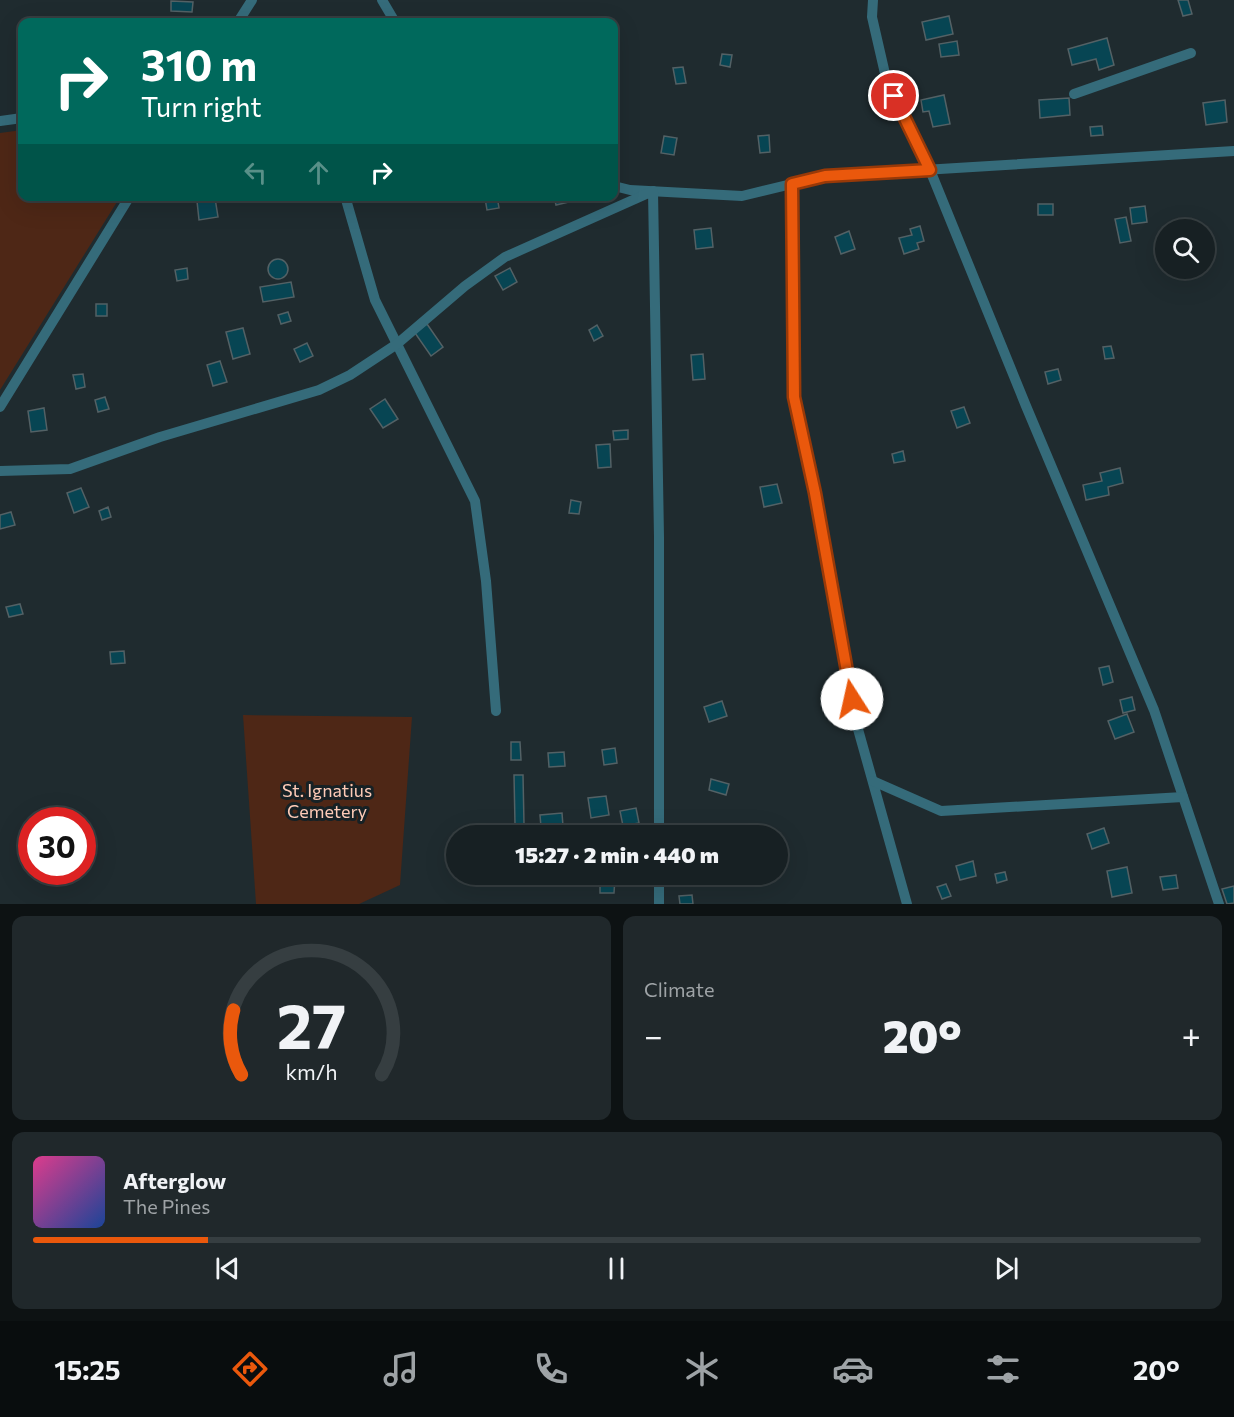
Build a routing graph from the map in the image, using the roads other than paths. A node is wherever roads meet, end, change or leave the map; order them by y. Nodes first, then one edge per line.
1 (252, 0) edge
2 (382, 0) edge
3 (873, 0) edge
4 (242, 18) edge
5 (393, 18) edge
6 (1191, 53) dead end
7 (1074, 94) dead end
8 (18, 119) edge
9 (0, 121) edge
10 (1234, 151) edge
11 (930, 170) junction
12 (792, 184) junction
13 (618, 187) edge
14 (653, 191) junction
15 (127, 201) edge
16 (346, 201) edge
17 (397, 344) junction
18 (0, 407) edge
19 (0, 471) edge
20 (496, 711) dead end
21 (873, 782) junction
22 (1183, 797) junction
23 (659, 825) edge
24 (659, 885) edge
25 (659, 904) edge
26 (907, 904) edge
27 (1219, 904) edge

1 - 4 street
2 - 5 street
3 - 11 street
6 - 7 street
8 - 9 street
10 - 11 street
11 - 12 street
11 - 22 street
12 - 14 street
12 - 21 street
13 - 14 street
14 - 17 street
14 - 23 street
15 - 18 street
16 - 17 street
17 - 19 street
17 - 20 street
21 - 22 street
21 - 26 street
22 - 27 street
24 - 25 street

